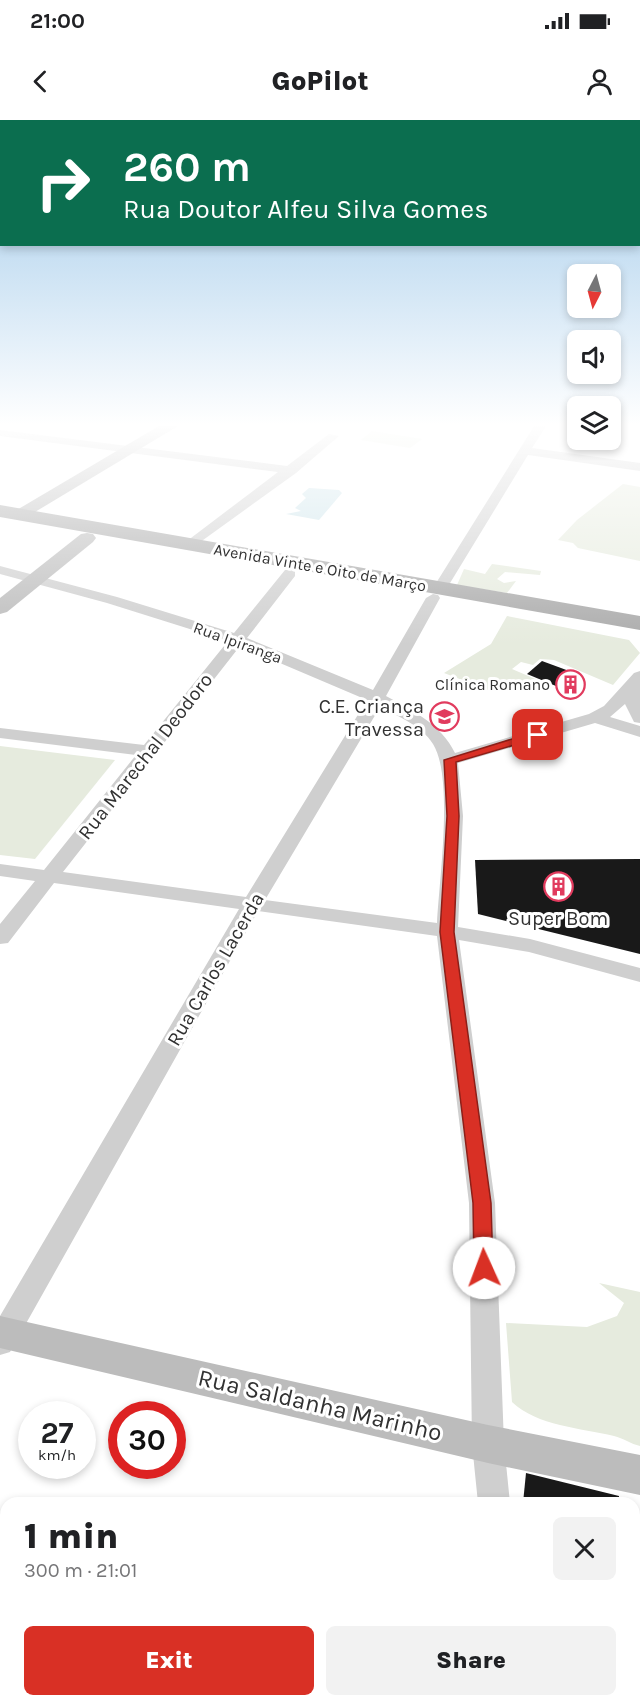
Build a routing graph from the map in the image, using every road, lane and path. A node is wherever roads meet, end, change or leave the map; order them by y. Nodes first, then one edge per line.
1 (41, 497) edge
2 (255, 497) edge
3 (498, 497) edge
4 (6, 516) edge
5 (94, 533) junction
6 (192, 544) junction
7 (0, 570) edge
8 (290, 573) junction
9 (34, 579) junction
10 (437, 593) junction
11 (0, 608) edge
12 (640, 623) edge
13 (640, 633) edge
14 (237, 639) junction
15 (636, 681) edge
16 (377, 698) junction
17 (638, 711) edge
18 (595, 718) junction
19 (640, 732) edge
20 (0, 733) edge
21 (149, 751) junction
22 (450, 760) junction
23 (0, 870) edge
24 (48, 877) junction
25 (252, 904) junction
26 (447, 932) junction
27 (0, 938) edge
28 (640, 975) edge
29 (2, 1336) edge
30 (488, 1444) junction
31 (640, 1475) edge
32 (493, 1497) edge

1 - 4 main road
2 - 6 street
3 - 10 street, Rua Carlos Lacerda
4 - 5 main road, Avenida Vinte e Oito de Março
5 - 6 main road, Avenida Vinte e Oito de Março
5 - 8 main road, Avenida Vinte e Oito de Março
5 - 9 main road
6 - 10 main road, Avenida Vinte e Oito de Março
7 - 9 street, Rua Ipiranga
8 - 10 main road, Avenida Vinte e Oito de Março
8 - 14 street, Rua Marechal Deodoro
9 - 11 main road
9 - 14 street, Rua Ipiranga
10 - 12 main road, Avenida Vinte e Oito de Março
10 - 13 main road, Avenida Vinte e Oito de Março
10 - 16 street, Rua Carlos Lacerda
14 - 16 street, Rua Ipiranga
14 - 21 street, Rua Marechal Deodoro
15 - 17 street
15 - 18 street
16 - 22 street, Rua Ipiranga
16 - 25 street, Rua Carlos Lacerda
18 - 19 street
18 - 22 street
20 - 21 street
21 - 24 street, Rua Marechal Deodoro
22 - 26 street
23 - 24 street
24 - 25 street
24 - 27 street, Rua Marechal Deodoro
25 - 26 street
25 - 29 street, Rua Carlos Lacerda
26 - 28 street
26 - 30 street
29 - 30 main road, Rua Saldanha Marinho
30 - 31 main road, Rua Saldanha Marinho
30 - 32 street

